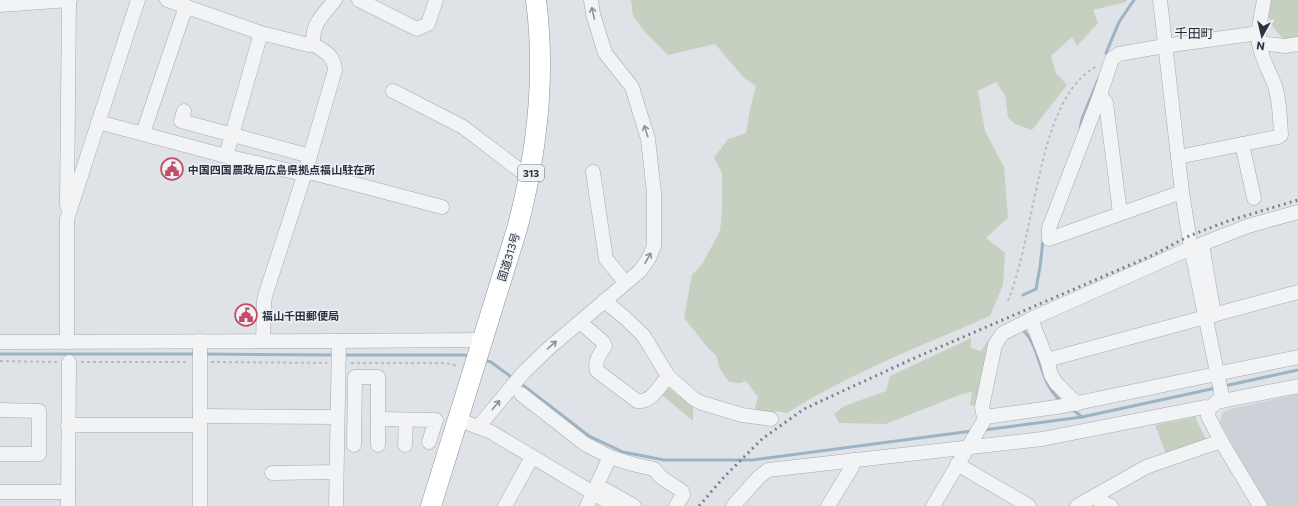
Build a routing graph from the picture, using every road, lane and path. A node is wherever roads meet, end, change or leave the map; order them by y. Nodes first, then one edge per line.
1 (70, 0) edge
2 (138, 0) edge
3 (168, 0) edge
4 (336, 0) edge
5 (359, 0) edge
6 (436, 0) edge
7 (536, 0) edge
8 (590, 0) edge
9 (1160, 0) edge
10 (1264, 0) edge
11 (0, 5) edge
12 (186, 6) junction
13 (261, 33) junction
14 (1259, 38) junction
15 (313, 44) junction
16 (1298, 44) edge
17 (1164, 46) junction
18 (1112, 59) junction
19 (394, 91) dead end
20 (1100, 95) junction
21 (184, 111) dead end
22 (98, 122) junction
23 (143, 133) junction
24 (232, 135) junction
25 (1242, 144) junction
26 (226, 156) junction
27 (310, 156) junction
28 (1182, 156) junction
29 (593, 172) dead end
30 (305, 173) junction
31 (530, 175) junction
32 (1182, 192) junction
33 (1254, 198) dead end
34 (442, 207) dead end
35 (1194, 212) dead end
36 (1298, 212) edge
37 (1120, 213) junction
38 (67, 219) junction
39 (1191, 248) junction
40 (625, 282) junction
41 (1298, 292) edge
42 (604, 301) junction
43 (1008, 301) dead end
44 (1210, 316) junction
45 (1031, 319) junction
46 (580, 322) junction
47 (263, 341) junction
48 (0, 342) edge
49 (67, 342) junction
50 (200, 353) junction
51 (339, 353) junction
52 (475, 356) junction
53 (1298, 357) edge
54 (1047, 360) junction
55 (0, 361) edge
56 (69, 362) junction
57 (668, 376) junction
58 (1219, 378) junction
59 (355, 380) junction
60 (338, 381) junction
61 (1298, 386) edge
62 (517, 389) junction
63 (1216, 402) junction
64 (1071, 405) junction
65 (355, 408) junction
66 (0, 410) edge
67 (337, 413) junction
68 (378, 414) junction
69 (457, 419) junction
70 (771, 419) dead end
71 (406, 420) junction
72 (200, 421) junction
73 (983, 421) junction
74 (68, 425) junction
75 (479, 426) junction
76 (1221, 441) junction
77 (429, 442) dead end
78 (970, 443) junction
79 (354, 445) dead end
80 (378, 445) dead end
81 (405, 445) dead end
82 (0, 454) edge
83 (532, 457) junction
84 (610, 457) junction
85 (853, 460) junction
86 (957, 464) junction
87 (336, 472) junction
88 (272, 473) dead end
89 (0, 492) edge
90 (1095, 496) junction
91 (68, 499) edge
92 (592, 499) edge
93 (200, 506) edge
94 (336, 506) edge
95 (431, 506) edge
96 (505, 506) edge
97 (615, 506) edge
98 (634, 506) edge
99 (676, 506) edge
100 (733, 506) edge
101 (828, 506) edge
102 (933, 506) edge
103 (1029, 506) edge
104 (1077, 506) edge
105 (1111, 506) edge
106 (1260, 506) edge

1 - 11 street
1 - 38 street
2 - 22 street
3 - 12 street
4 - 15 street
5 - 6 street
7 - 31 highway, 国道313号 / 313
40 -> 8 street
9 - 17 street
10 - 14 street
12 - 13 street
12 - 23 street
13 - 15 street
13 - 24 street
14 - 16 street
14 - 17 street
14 - 25 street
15 - 27 street
17 - 18 street
17 - 28 street
18 - 20 street
18 - 43 path
19 - 31 street
20 - 37 street
20 - 37 street
21 - 24 street
22 - 23 street
22 - 38 street
23 - 26 street
24 - 26 street
24 - 27 street
25 - 28 street
25 - 33 street
26 - 30 street
27 - 30 street
28 - 32 street
28 - 35 street
29 - 40 street
30 - 34 street
30 - 47 street
31 - 52 highway, 国道313号 / 313
32 - 37 street
32 - 39 street
36 - 44 street
38 - 49 street
39 - 44 street
39 - 45 street
40 - 42 street
41 - 44 street
42 - 46 street
42 - 57 street
44 - 54 street
44 - 58 street
45 - 54 street
45 - 73 street
46 - 57 street
62 -> 46 street
47 - 50 street
47 - 51 street
48 - 49 street
49 - 50 street
50 - 51 path
50 - 56 path
50 - 72 street
51 - 52 street
51 - 52 path
51 - 60 street
52 - 69 highway, 国道313号 / 313
53 - 58 street
54 - 64 street
55 - 56 path
56 - 74 street
57 - 70 street
58 - 63 street
58 - 64 street
59 - 60 street
59 - 65 street
59 - 68 street
60 - 67 street
61 - 63 street
75 -> 62 street
62 - 84 street
63 - 76 street
63 - 78 street
64 - 73 street
65 - 67 street
65 - 68 street
65 - 79 street
66 - 82 street
67 - 72 street
67 - 87 street
68 - 71 street
68 - 80 street
69 - 75 street
69 - 95 highway, 国道313号 / 313
71 - 77 street
71 - 81 street
72 - 74 street
72 - 93 street
73 - 78 street
74 - 91 street
75 - 83 street
76 - 90 street
76 - 106 street
78 - 85 street
78 - 86 street
83 - 92 street
83 - 96 street
84 - 92 street
84 - 99 street
85 - 100 street
85 - 101 street
86 - 102 street
86 - 103 street
87 - 88 street
87 - 94 street
89 - 91 street
90 - 104 street
90 - 105 street
92 - 97 street
92 - 98 street

